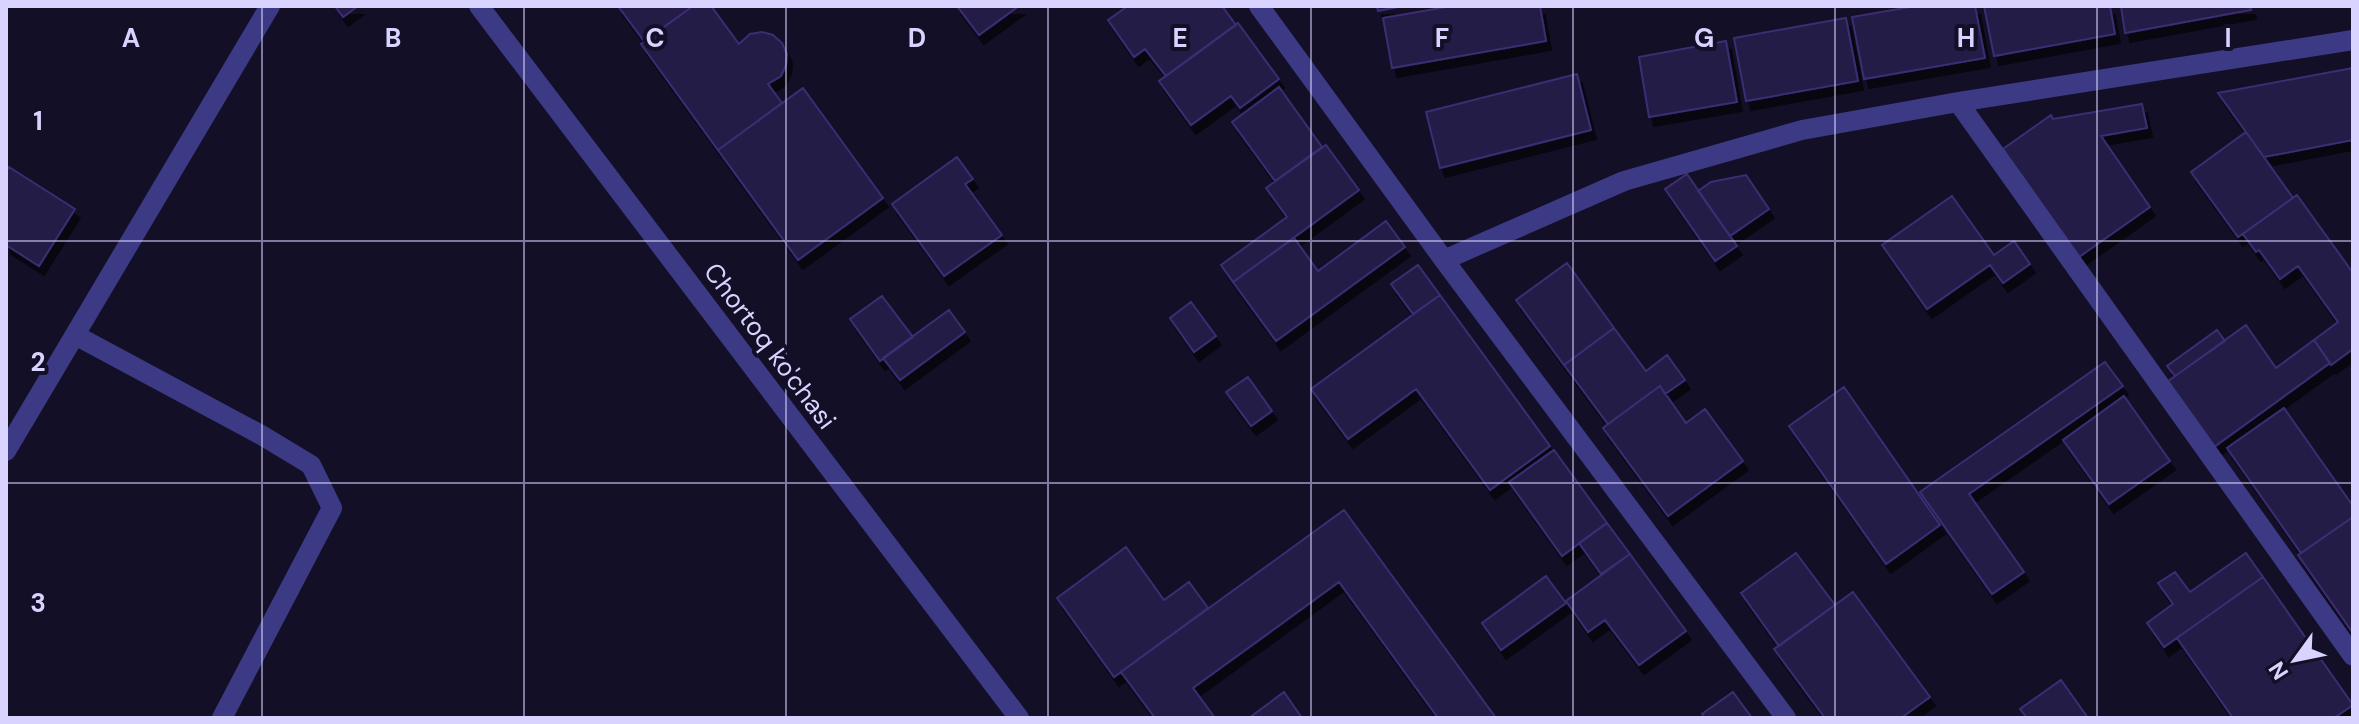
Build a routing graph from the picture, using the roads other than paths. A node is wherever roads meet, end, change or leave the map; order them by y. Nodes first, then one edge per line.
1 (270, 6) edge
2 (479, 6) edge
3 (1259, 6) edge
4 (2353, 40) edge
5 (1958, 102) junction
6 (1444, 260) junction
7 (75, 335) junction
8 (6, 451) edge
9 (2353, 656) edge
10 (222, 718) edge
11 (1019, 718) edge
12 (1786, 718) edge

1 - 7 street
2 - 11 street, Chortoq ko'chasi
3 - 6 street
4 - 5 street
5 - 6 street
5 - 9 street
6 - 12 street
7 - 8 street
7 - 10 street

